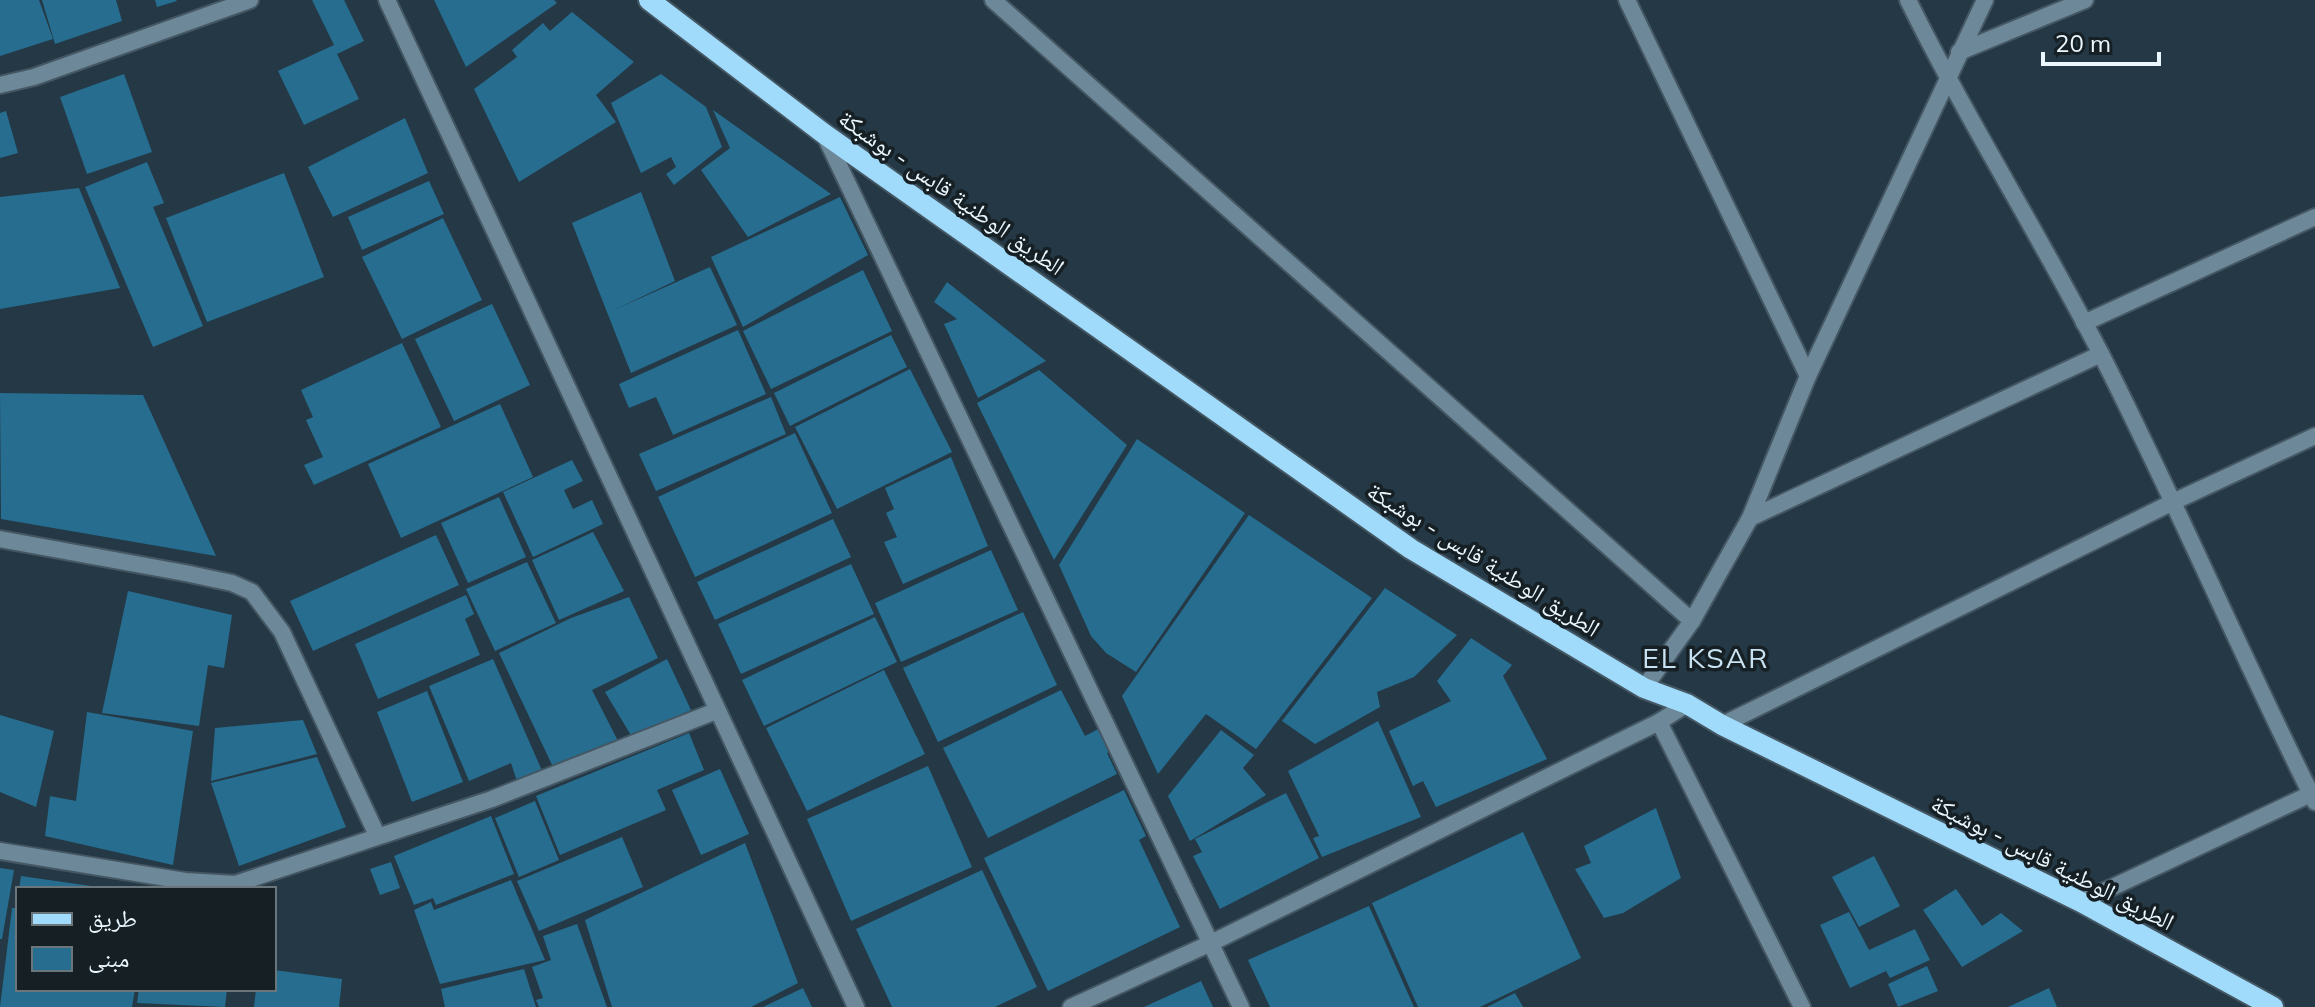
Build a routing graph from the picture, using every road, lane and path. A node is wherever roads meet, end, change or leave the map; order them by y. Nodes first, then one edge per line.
1 (250, 0) edge
2 (387, 0) edge
3 (649, 0) edge
4 (993, 0) edge
5 (1627, 0) edge
6 (1908, 0) edge
7 (1985, 0) edge
8 (2085, 0) edge
9 (1959, 52) junction
10 (1947, 79) junction
11 (0, 85) edge
12 (823, 133) junction
13 (2315, 217) edge
14 (2084, 323) junction
15 (2101, 354) junction
16 (1808, 376) junction
17 (2315, 436) edge
18 (2175, 501) junction
19 (1750, 518) junction
20 (0, 539) edge
21 (1692, 621) junction
22 (1644, 688) junction
23 (1687, 704) junction
24 (716, 711) junction
25 (1659, 722) junction
26 (1722, 725) junction
27 (2314, 796) edge
28 (377, 835) junction
29 (0, 851) edge
30 (2081, 902) junction
31 (1211, 943) junction
32 (856, 1007) edge
33 (1071, 1007) edge
34 (1241, 1007) edge
35 (1802, 1007) edge
36 (2273, 1007) edge

1 - 11 street
2 - 24 street
3 - 12 main road, الطريق الوطنية قابس - بوشبكة
4 - 21 street
5 - 16 street
6 - 10 street
7 - 9 street
8 - 9 street
9 - 10 street
10 - 14 street
10 - 16 street
12 - 22 main road, الطريق الوطنية قابس - بوشبكة
12 - 31 street
13 - 14 street
14 - 15 street
15 - 18 street
15 - 19 street
16 - 19 street
17 - 18 street
18 - 26 street
18 - 27 street
19 - 21 street
20 - 28 street
21 - 22 street
22 - 23 main road, الطريق الوطنية قابس - بوشبكة
23 - 25 street
23 - 26 main road, الطريق الوطنية قابس - بوشبكة
24 - 28 street
24 - 32 street
25 - 31 street
25 - 35 street
26 - 30 main road, الطريق الوطنية قابس - بوشبكة
27 - 30 street
28 - 29 street
30 - 36 main road, الطريق الوطنية قابس - بوشبكة
31 - 33 street
31 - 34 street

